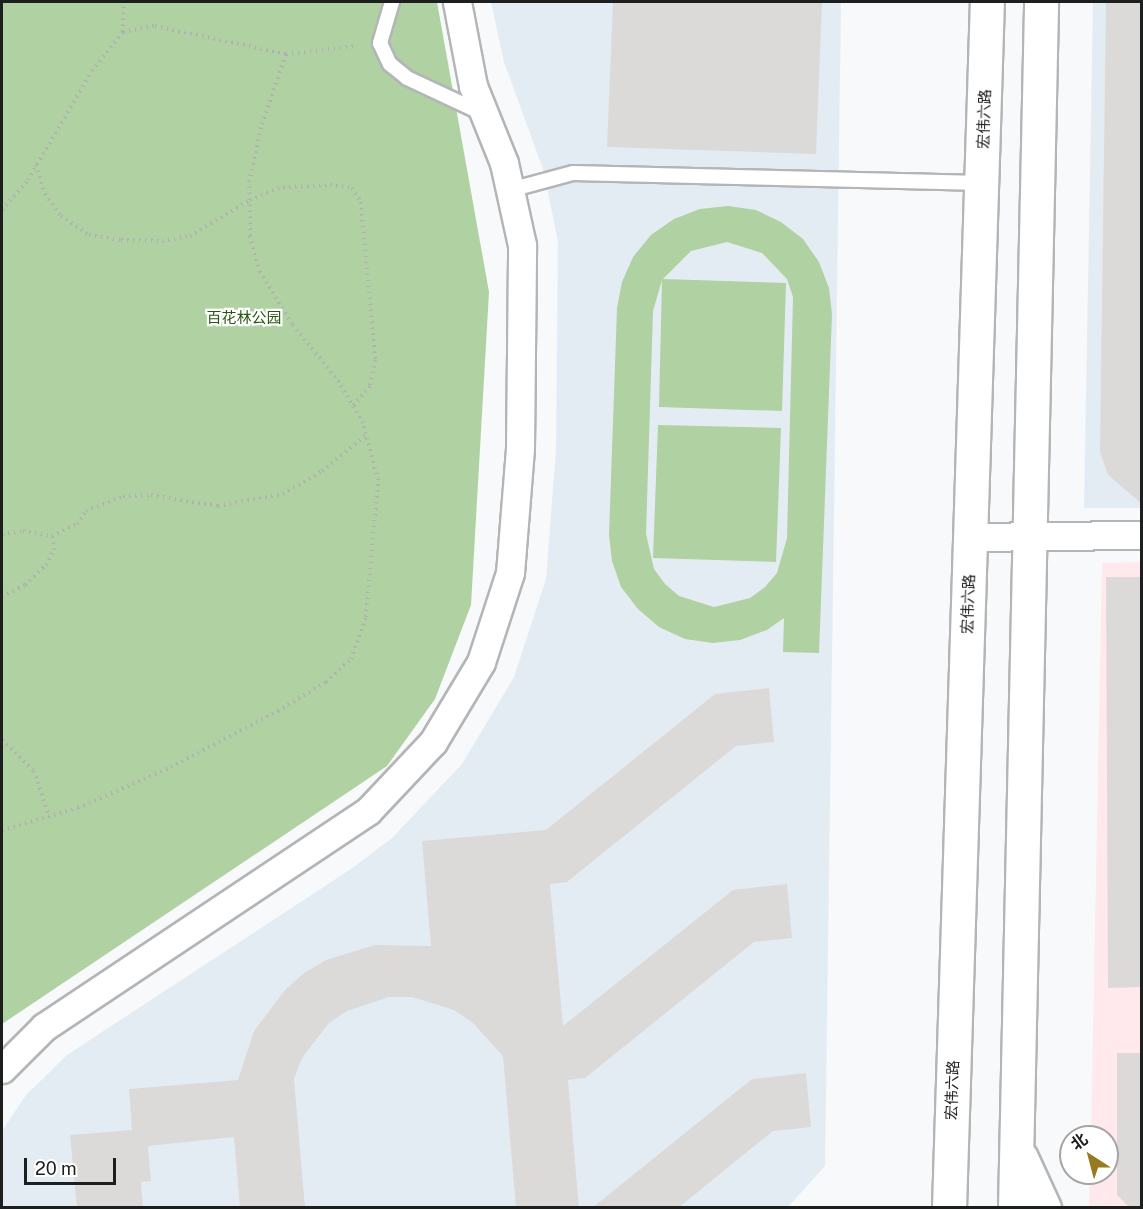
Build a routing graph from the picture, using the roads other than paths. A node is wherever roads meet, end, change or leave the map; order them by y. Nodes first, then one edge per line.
1 (392, 2) edge
2 (457, 2) edge
3 (987, 2) edge
4 (1041, 2) edge
5 (484, 115) junction
6 (982, 183) junction
7 (510, 190) junction
8 (1142, 535) edge
9 (1030, 536) junction
10 (970, 537) junction
11 (2, 1069) edge
12 (950, 1141) junction
13 (1017, 1145) junction
14 (929, 1208) edge
15 (950, 1208) edge
16 (1015, 1208) edge
17 (1044, 1208) edge

1 - 5 lane
2 - 5 street
3 - 6 main road, 宏伟六路
4 - 9 main road
5 - 7 street
6 - 7 lane
6 - 10 main road, 宏伟六路
7 - 11 street
8 - 9 street
9 - 10 street
9 - 13 main road
10 - 12 main road, 宏伟六路
12 - 14 main road
12 - 15 main road, 宏伟六路
13 - 16 main road
13 - 17 main road

